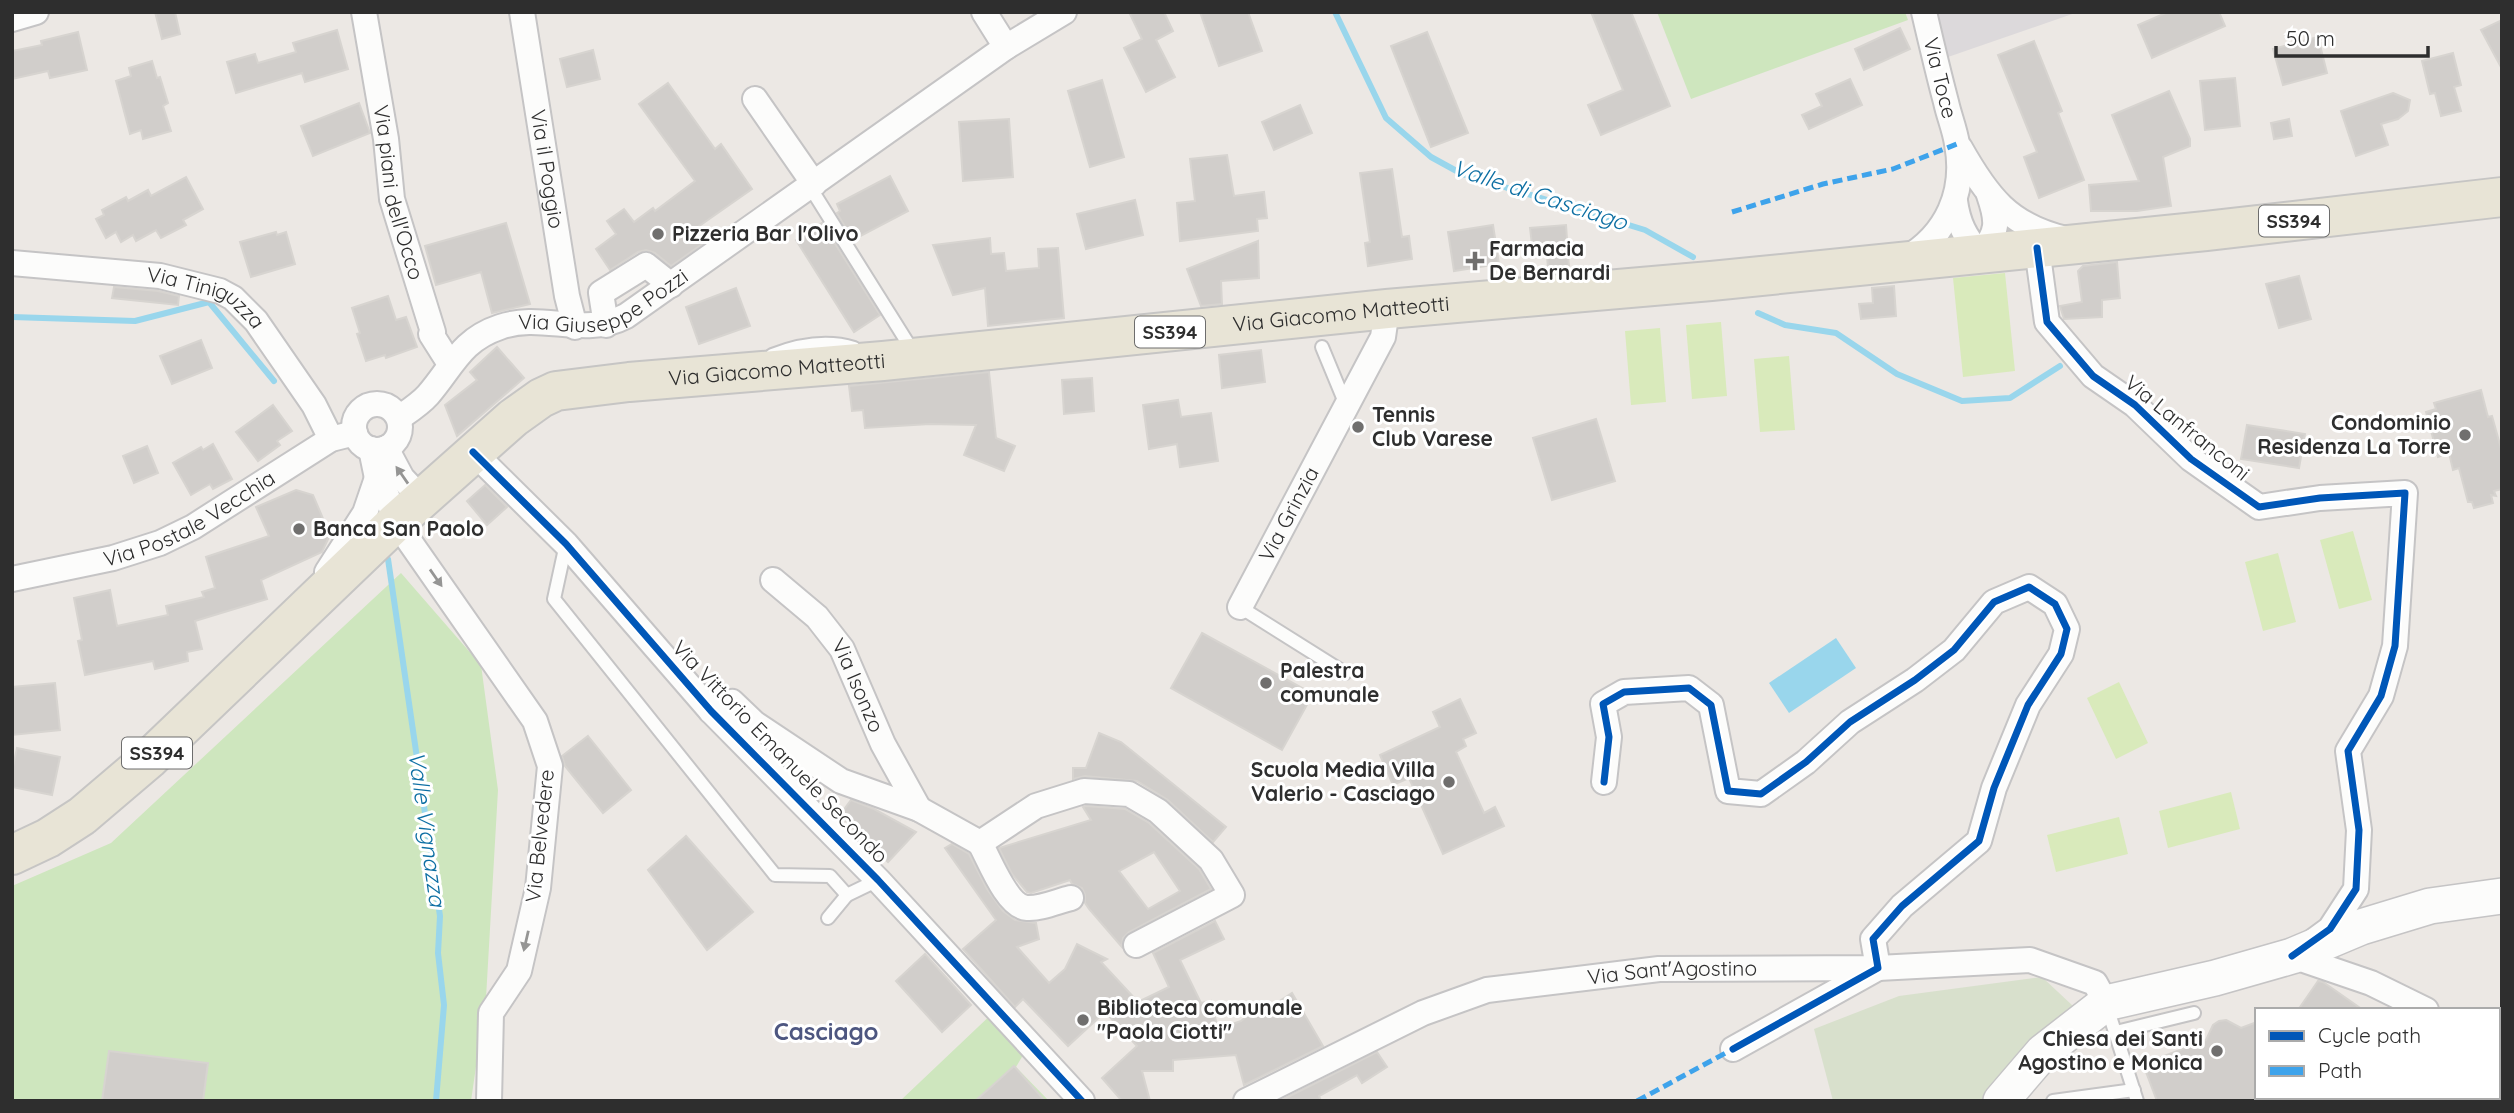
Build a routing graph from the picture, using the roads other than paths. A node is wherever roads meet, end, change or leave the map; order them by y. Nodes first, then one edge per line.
1 (36, 12) edge
2 (364, 12) edge
3 (522, 12) edge
4 (985, 12) edge
5 (1065, 12) edge
6 (1924, 12) edge
7 (12, 19) edge
8 (1006, 47) junction
9 (755, 99) dead end
10 (1957, 144) junction
11 (812, 185) junction
12 (1989, 195) junction
13 (2502, 197) edge
14 (1955, 201) junction
15 (2086, 243) junction
16 (2037, 248) junction
17 (1980, 254) junction
18 (1900, 262) junction
19 (12, 263) edge
20 (671, 285) junction
21 (1387, 309) junction
22 (606, 325) junction
23 (575, 327) junction
24 (1322, 347) dead end
25 (900, 360) junction
26 (450, 364) junction
27 (1347, 406) junction
28 (398, 418) junction
29 (361, 442) junction
30 (474, 452) junction
31 (377, 478) junction
32 (409, 511) junction
33 (566, 544) junction
34 (12, 579) edge
35 (773, 580) dead end
36 (1240, 607) joint
37 (285, 630) junction
38 (1345, 673) dead end
39 (711, 712) junction
40 (1604, 782) dead end
41 (919, 809) junction
42 (980, 843) junction
43 (12, 855) edge
44 (878, 880) junction
45 (847, 895) junction
46 (2502, 896) edge
47 (1071, 898) dead end
48 (828, 918) dead end
49 (1136, 945) dead end
50 (2292, 956) junction
51 (1878, 968) junction
52 (2422, 1008) edge
53 (2194, 1013) dead end
54 (2111, 1018) junction
55 (1733, 1049) dead end
56 (2136, 1096) edge
57 (489, 1101) edge
58 (1082, 1101) edge
59 (1246, 1101) edge
60 (2001, 1101) edge
61 (2053, 1101) edge

1 - 7 street
2 - 26 street, Via piani dell'Occo
3 - 23 street, Via il Poggio
4 - 8 street
5 - 8 street, Via Giuseppe Pozzi
6 - 10 street, Via Toce
8 - 11 street, Via Giuseppe Pozzi
9 - 11 street
10 - 12 street, Via Toce
10 - 14 street, Via Toce
11 - 20 street, Via Giuseppe Pozzi
11 - 25 lane
12 - 15 street, Via Toce
12 - 17 street, Via Toce
13 - 15 main road, SS394
14 - 17 street, Via Toce
14 - 18 street, Via Toce
15 - 16 main road, SS394
16 - 17 main road, SS394
16 - 50 street, Via Lanfranconi
17 - 18 main road, SS394
18 - 21 main road, Via Giacomo Matteotti / SS394
19 - 29 street, Via Tiniguzza
20 - 22 street, Via Giuseppe Pozzi
20 - 22 street
21 - 25 main road, Via Giacomo Matteotti / SS394
21 - 27 street, Via Grinzia
22 - 23 street, Via Giuseppe Pozzi
23 - 26 street, Via Giuseppe Pozzi
24 - 27 lane
25 - 30 main road, Via Giacomo Matteotti / SS394
26 - 28 street, Via Giuseppe Pozzi
27 - 36 street, Via Grinzia
28 - 29 street
28 - 29 street
29 - 31 street
32 -> 29 street
29 - 34 street, Via Postale Vecchia
30 - 32 main road, Via Giacomo Matteotti / SS394
30 - 33 street, Via Vittorio Emanuele Secondo
31 - 32 street
31 - 37 street
32 - 37 main road, Via Giacomo Matteotti / SS394
32 -> 57 street, Via Belvedere
33 - 39 street, Via Vittorio Emanuele Secondo
33 - 45 lane
35 - 41 street, Via Isonzo
36 - 38 lane, Via Grinzia
37 - 43 main road, Via Giacomo Matteotti / SS394
39 - 41 street
39 - 44 street, Via Vittorio Emanuele Secondo
40 - 51 street
41 - 42 street
42 - 47 street
42 - 49 street
44 - 45 lane
44 - 58 street, Via Vittorio Emanuele Secondo
45 - 48 lane
46 - 50 street
50 - 52 street
50 - 54 street
51 - 54 street, Via Sant'Agostino
51 - 55 street
51 - 59 street, Via Sant'Agostino
53 - 54 lane
54 - 56 lane
54 - 60 street
56 - 61 lane

